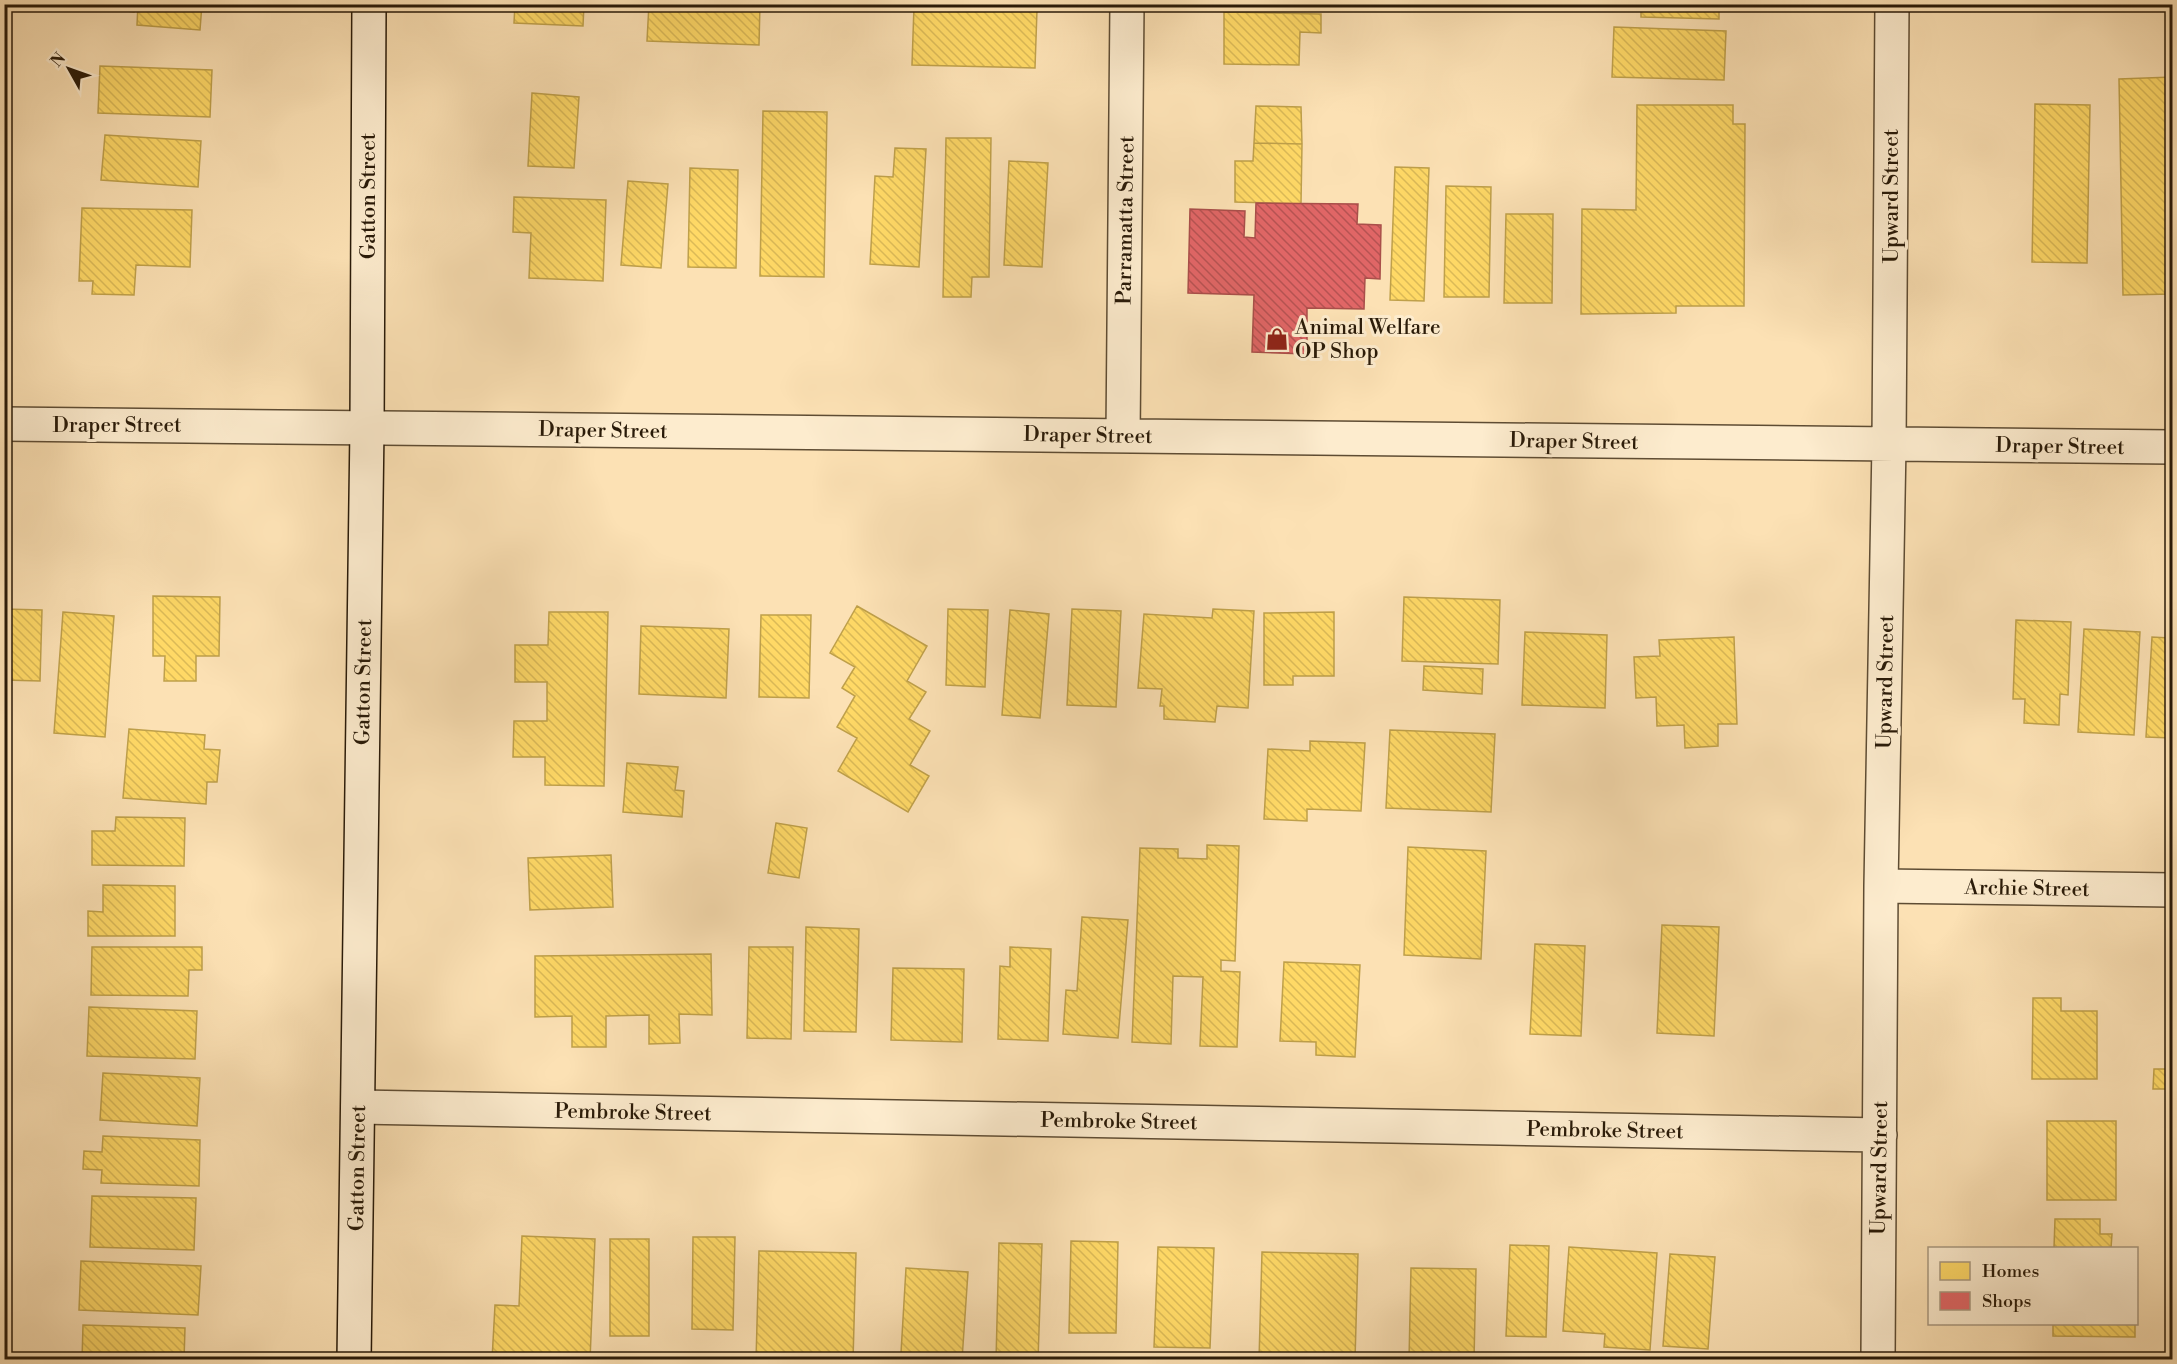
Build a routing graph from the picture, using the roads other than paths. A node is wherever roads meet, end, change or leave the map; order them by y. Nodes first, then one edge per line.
1 (369, 4) edge
2 (1127, 4) edge
3 (1892, 4) edge
4 (4, 424) edge
5 (367, 428) junction
6 (1123, 436) junction
7 (1889, 444) junction
8 (2172, 447) edge
9 (1881, 886) junction
10 (2172, 890) edge
11 (358, 1107) junction
12 (1880, 1136) junction
13 (354, 1359) edge
14 (1878, 1359) edge

1 - 5 street, Gatton Street
2 - 6 street, Parramatta Street
3 - 7 street, Upward Street
4 - 5 street, Draper Street
5 - 6 street, Draper Street
5 - 11 street, Gatton Street
6 - 7 street, Draper Street
7 - 8 street, Draper Street
7 - 9 street, Upward Street
9 - 10 street, Archie Street
9 - 12 street, Upward Street
11 - 12 street, Pembroke Street
11 - 13 street, Gatton Street
12 - 14 street, Upward Street

